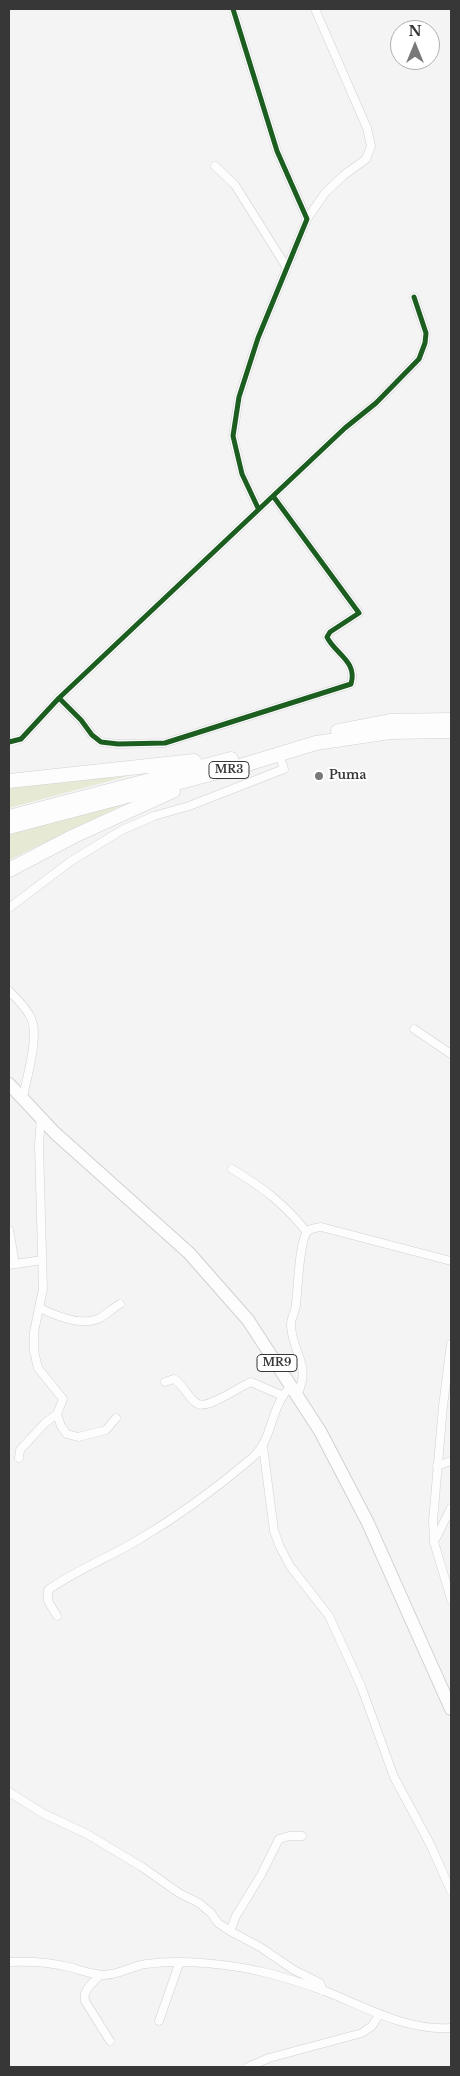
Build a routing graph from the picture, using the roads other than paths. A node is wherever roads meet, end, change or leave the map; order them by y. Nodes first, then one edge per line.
1 (233, 9) edge
2 (315, 9) edge
3 (215, 166) dead end
4 (307, 219) junction
5 (287, 268) junction
6 (414, 297) dead end
7 (273, 496) junction
8 (258, 508) junction
9 (58, 698) junction
10 (451, 720) edge
11 (451, 731) edge
12 (9, 742) edge
13 (279, 754) junction
14 (237, 762) junction
15 (9, 781) edge
16 (245, 783) junction
17 (9, 817) edge
18 (9, 827) edge
19 (9, 870) edge
20 (9, 908) edge
21 (9, 991) edge
22 (414, 1029) dead end
23 (451, 1054) edge
24 (9, 1084) edge
25 (23, 1098) junction
26 (41, 1117) junction
27 (232, 1169) dead end
28 (9, 1230) edge
29 (307, 1232) junction
30 (42, 1260) junction
31 (451, 1260) edge
32 (12, 1265) edge
33 (120, 1304) dead end
34 (40, 1308) junction
35 (451, 1344) edge
36 (447, 1373) junction
37 (451, 1381) edge
38 (165, 1382) dead end
39 (294, 1390) junction
40 (282, 1395) junction
41 (57, 1414) junction
42 (116, 1418) dead end
43 (263, 1446) junction
44 (18, 1458) dead end
45 (451, 1461) edge
46 (438, 1466) junction
47 (451, 1508) edge
48 (434, 1542) junction
49 (451, 1565) edge
50 (442, 1569) junction
51 (451, 1599) edge
52 (57, 1616) dead end
53 (451, 1709) edge
54 (9, 1792) edge
55 (302, 1836) dead end
56 (451, 1891) edge
57 (230, 1931) junction
58 (9, 1962) edge
59 (179, 1964) junction
60 (100, 1975) junction
61 (323, 1991) junction
62 (379, 2015) junction
63 (159, 2020) dead end
64 (451, 2028) edge
65 (110, 2041) dead end
66 (248, 2067) edge

1 - 4 street
2 - 4 street
3 - 5 street
4 - 5 street
5 - 8 street
6 - 7 street
7 - 8 street
7 - 9 street
8 - 9 street
9 - 12 street
10 - 14 highway, MR3
11 - 13 highway, MR3
13 - 14 highway, MR3
13 - 16 street
14 - 15 highway
14 - 16 street
14 - 17 highway, MR3
14 - 18 highway, MR3
14 - 19 highway
16 - 20 street
21 - 25 street
22 - 23 street
24 - 25 main road, MR9
25 - 26 main road, MR9
26 - 30 street
26 - 39 main road, MR9
27 - 29 street
28 - 32 street
29 - 31 street
29 - 39 street
30 - 32 street
30 - 34 street
33 - 34 street
34 - 41 street
35 - 36 street
36 - 37 street
36 - 46 street
38 - 40 street
39 - 40 street
39 - 53 main road, MR9
40 - 43 street
41 - 42 street
41 - 44 street
43 - 52 street
43 - 56 street
45 - 46 street
46 - 48 street
47 - 48 street
48 - 50 street
49 - 50 street
50 - 51 street
54 - 57 street
55 - 57 street
57 - 61 street
58 - 60 street
59 - 60 street
59 - 61 street
59 - 63 street
60 - 65 street
61 - 62 street
62 - 64 street
62 - 66 street

